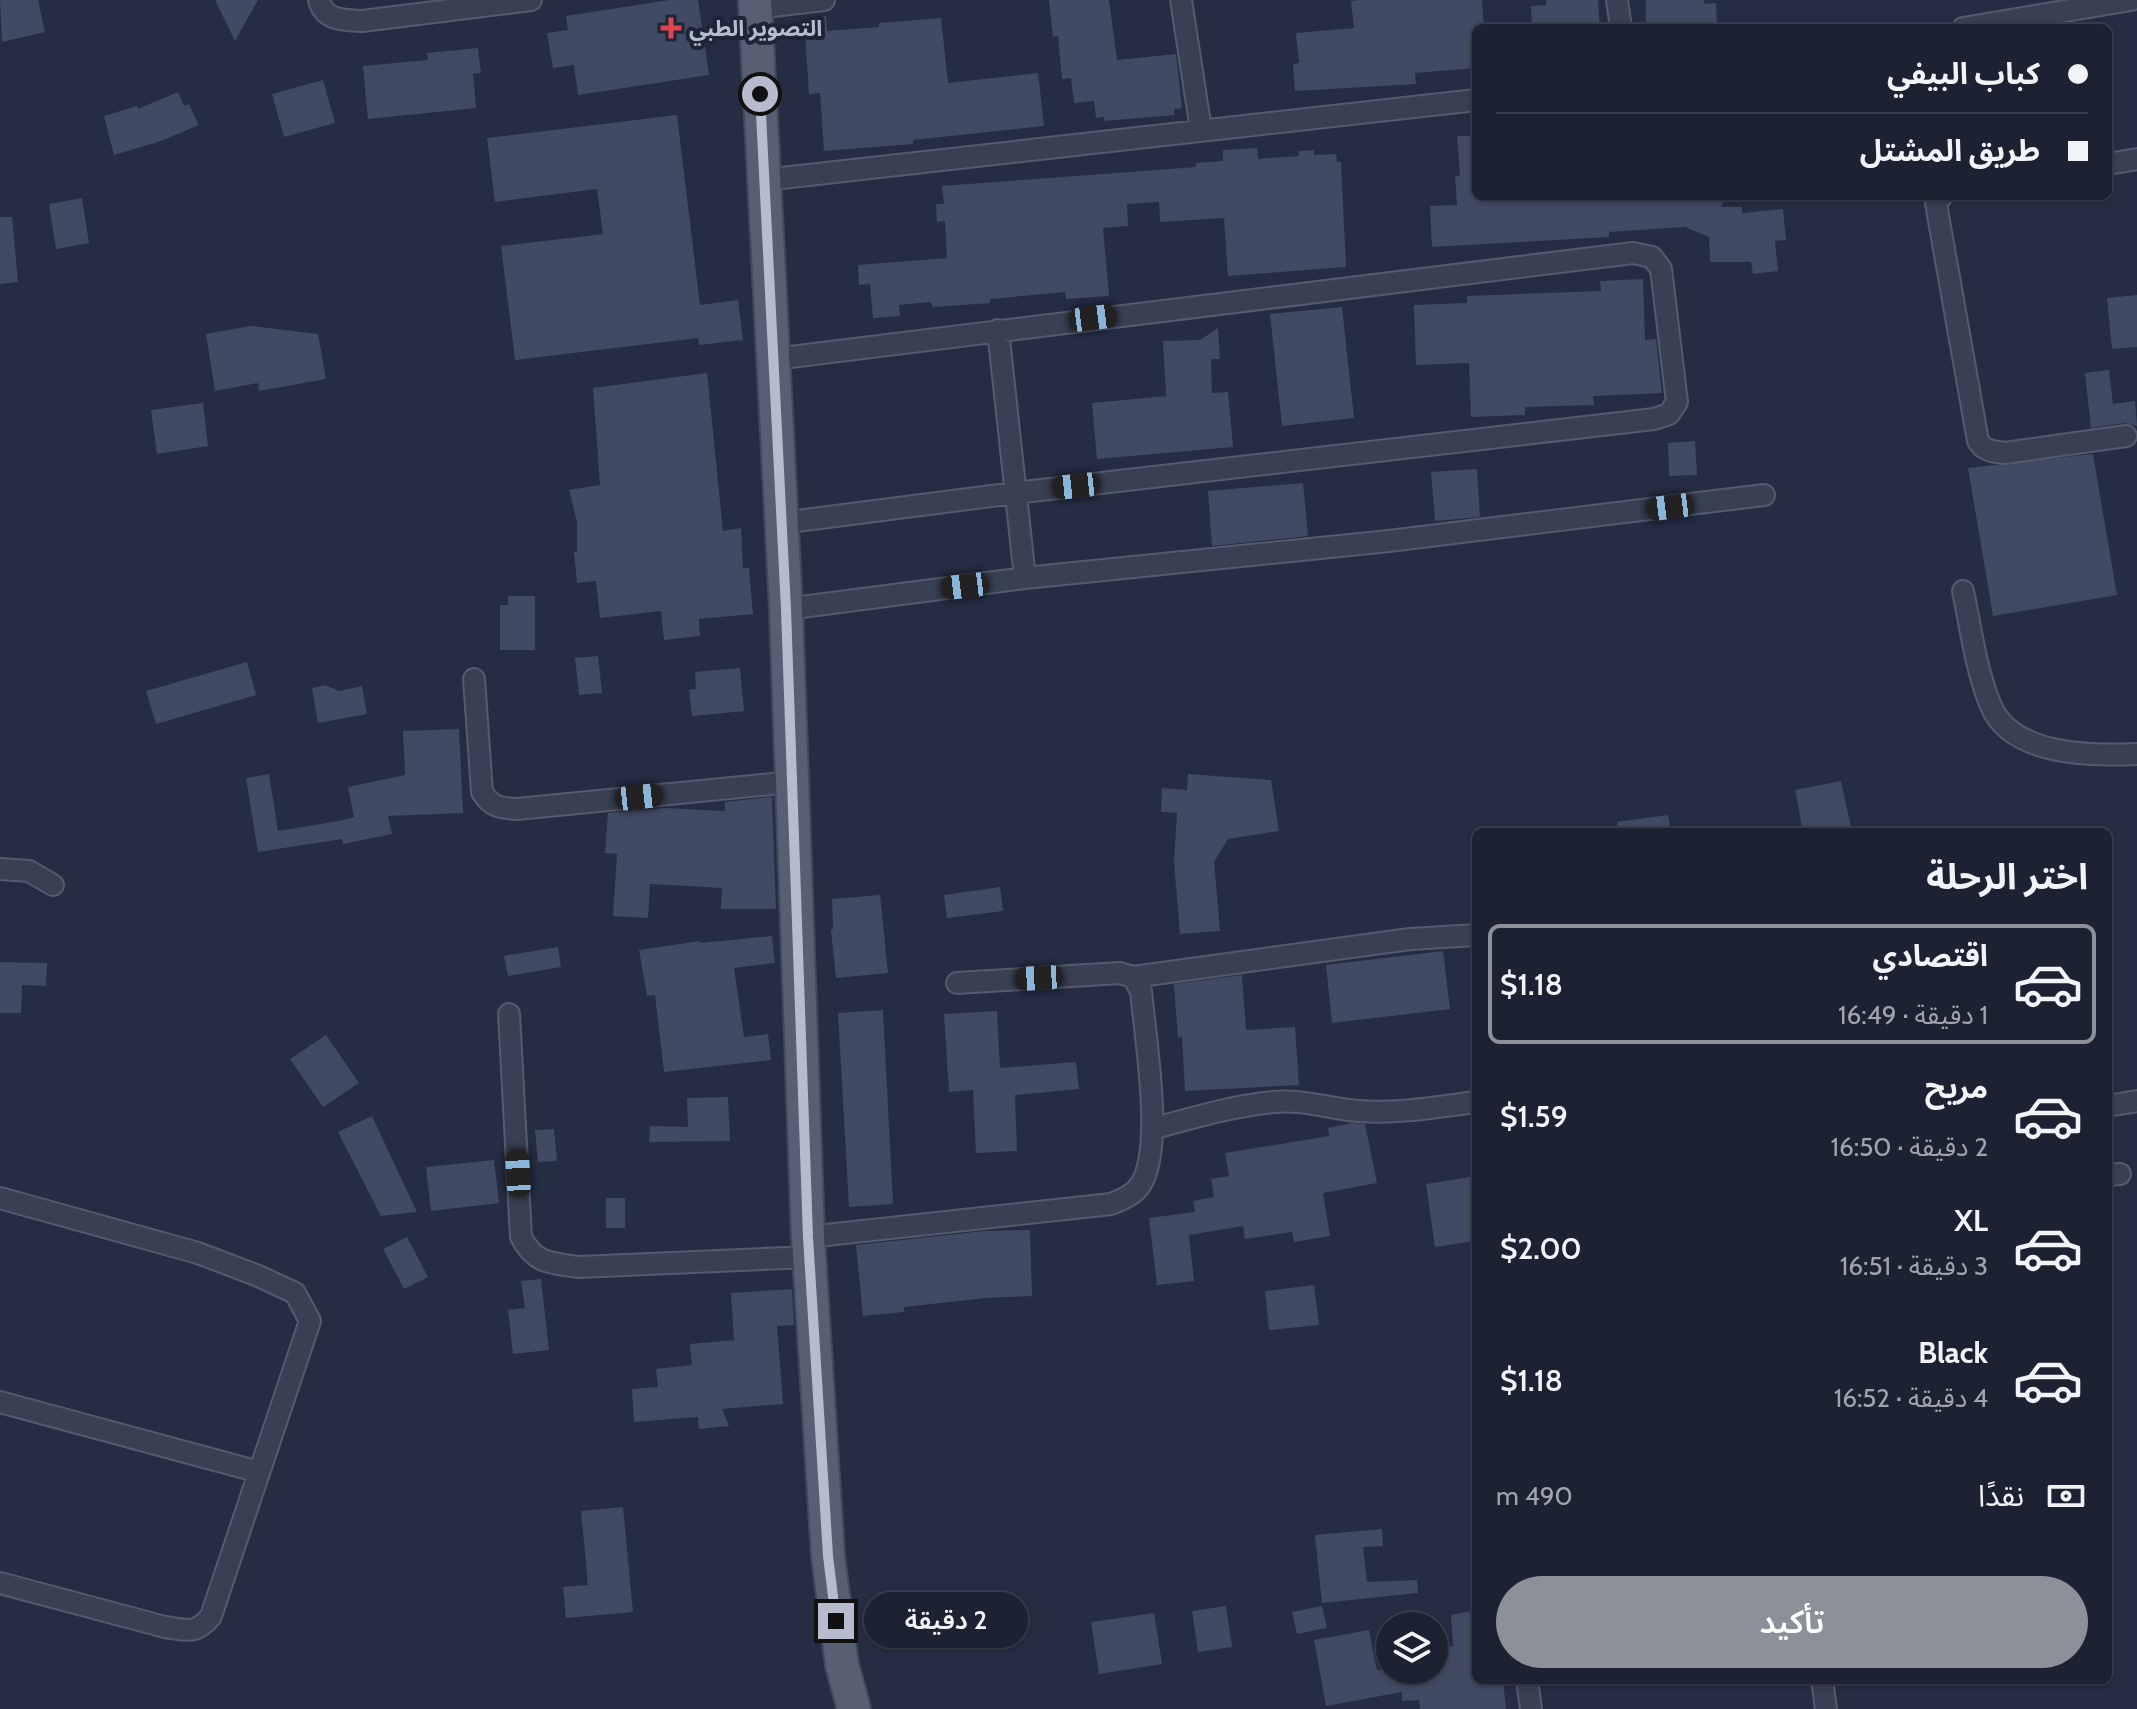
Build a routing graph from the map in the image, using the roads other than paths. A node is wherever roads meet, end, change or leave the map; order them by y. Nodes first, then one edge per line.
1 (319, 0) edge
2 (531, 0) edge
3 (824, 0) edge
4 (1181, 0) edge
5 (1617, 0) edge
6 (2131, 0) edge
7 (755, 4) edge
8 (1620, 24) edge
9 (1987, 24) edge
10 (1472, 100) edge
11 (1201, 130) junction
12 (2137, 159) edge
13 (2112, 163) edge
14 (764, 180) junction
15 (1939, 200) edge
16 (998, 330) junction
17 (774, 359) junction
18 (2126, 436) dead end
19 (1015, 493) junction
20 (1764, 495) dead end
21 (781, 523) junction
22 (1025, 578) junction
23 (1963, 591) dead end
24 (786, 609) junction
25 (474, 679) dead end
26 (2137, 754) edge
27 (792, 782) junction
28 (0, 869) edge
29 (53, 885) dead end
30 (1472, 935) edge
31 (1133, 977) junction
32 (957, 983) dead end
33 (509, 1014) dead end
34 (2137, 1101) edge
35 (1472, 1103) edge
36 (2112, 1105) edge
37 (1152, 1129) junction
38 (0, 1198) edge
39 (808, 1247) junction
40 (0, 1402) edge
41 (259, 1472) junction
42 (0, 1583) edge
43 (1528, 1684) edge
44 (1823, 1684) edge
45 (854, 1709) edge
46 (1531, 1709) edge
47 (1826, 1709) edge

1 - 2 street
3 - 7 street
4 - 11 street
5 - 8 street
6 - 9 street
7 - 14 main road
10 - 11 street
11 - 14 street
12 - 13 street
14 - 17 main road
15 - 18 street
16 - 17 street
16 - 19 street
16 - 19 street
17 - 21 main road
19 - 21 street
19 - 22 street
20 - 22 street
21 - 24 main road
22 - 24 street
23 - 26 street
24 - 27 main road
25 - 27 street
27 - 39 main road
28 - 29 street
30 - 31 street
31 - 32 street
31 - 37 street
33 - 39 street
34 - 36 street
35 - 37 street
37 - 39 street
38 - 41 street
39 - 45 main road
40 - 41 street
41 - 42 street
43 - 46 street
44 - 47 street

